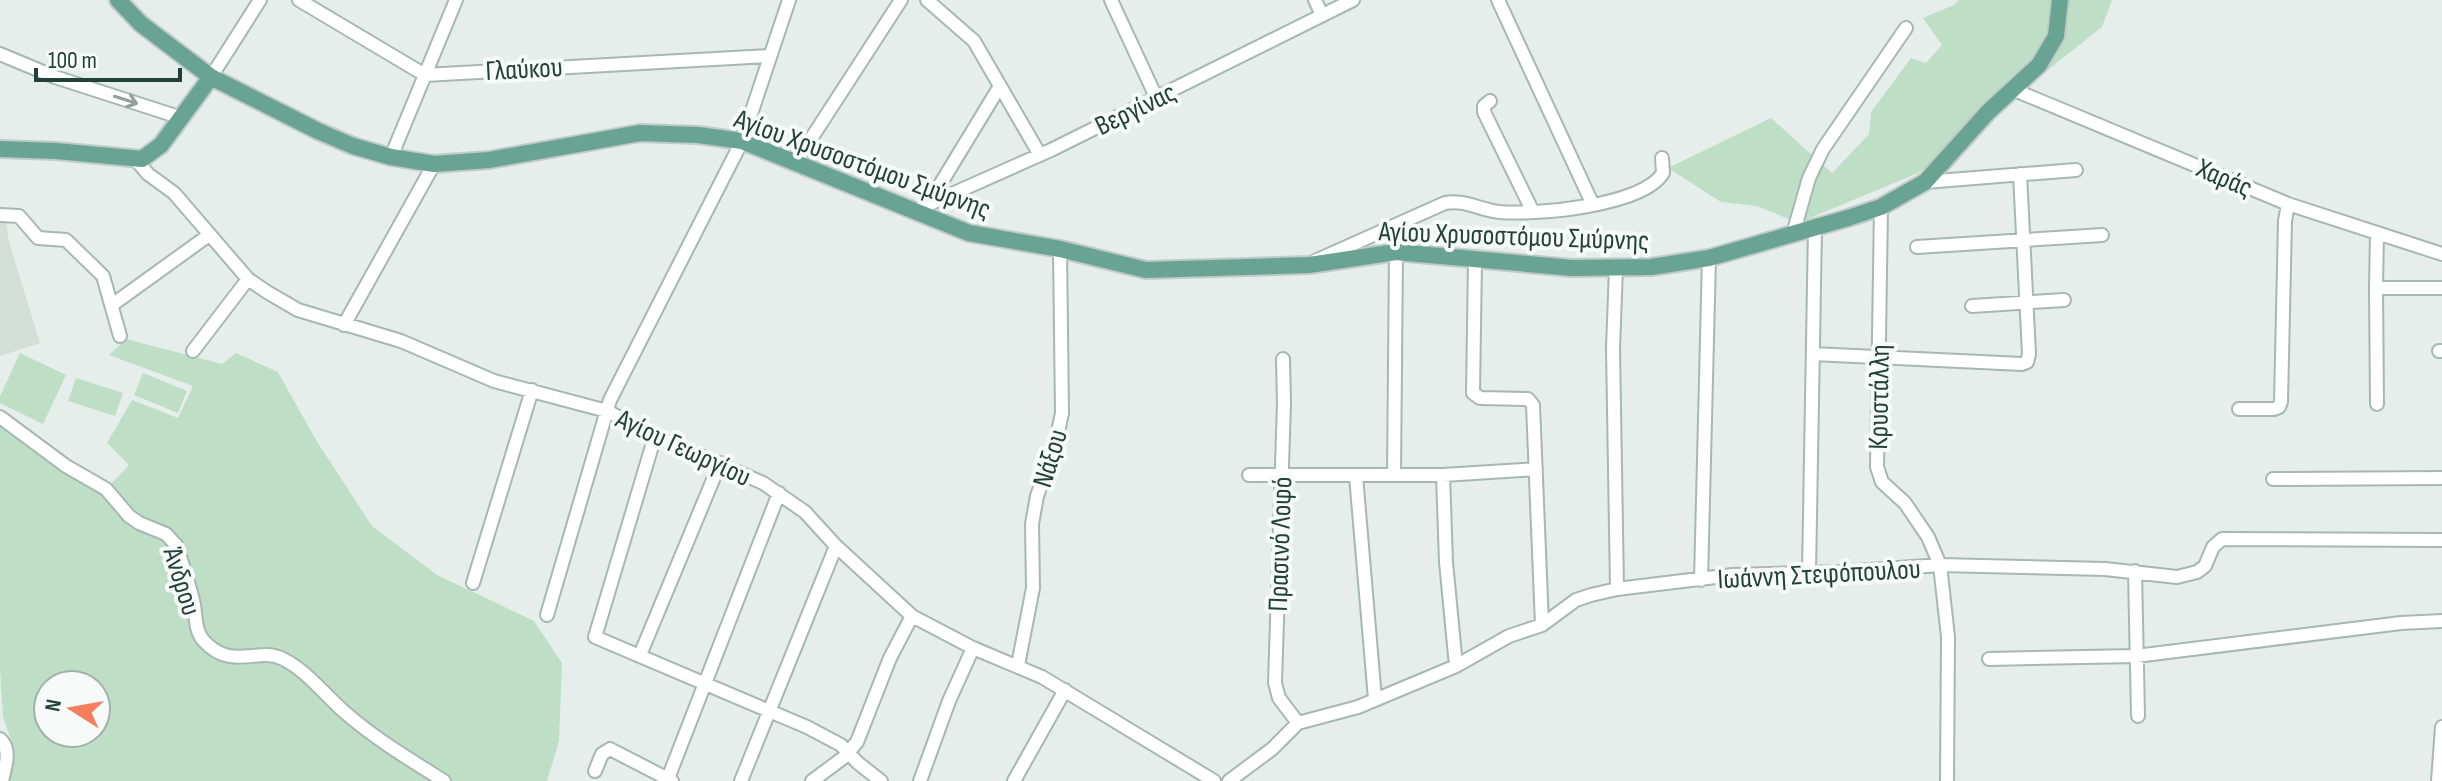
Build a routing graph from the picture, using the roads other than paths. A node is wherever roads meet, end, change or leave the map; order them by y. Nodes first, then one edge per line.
1 (118, 0) edge
2 (260, 0) edge
3 (299, 0) edge
4 (456, 0) edge
5 (789, 0) edge
6 (901, 0) edge
7 (927, 0) edge
8 (1111, 0) edge
9 (1315, 0) edge
10 (1353, 0) edge
11 (1498, 0) edge
12 (2060, 0) edge
13 (1322, 15) junction
14 (1906, 28) dead end
15 (0, 54) edge
16 (769, 56) junction
17 (425, 75) junction
18 (211, 77) junction
19 (1000, 86) junction
20 (2012, 89) junction
21 (1156, 97) junction
22 (1490, 101) dead end
23 (182, 118) junction
24 (742, 141) junction
25 (0, 149) edge
26 (1040, 155) junction
27 (391, 157) junction
28 (1662, 158) dead end
29 (137, 161) junction
30 (796, 162) junction
31 (434, 164) junction
32 (2076, 170) dead end
33 (2020, 174) junction
34 (1925, 182) junction
35 (933, 201) junction
36 (2288, 204) junction
37 (1593, 205) junction
38 (1881, 207) junction
39 (916, 210) junction
40 (1532, 210) junction
41 (0, 215) edge
42 (1815, 228) junction
43 (2377, 233) junction
44 (1793, 234) junction
45 (209, 235) junction
46 (2102, 235) dead end
47 (2022, 241) junction
48 (1917, 247) dead end
49 (1060, 249) junction
50 (1396, 252) junction
51 (2442, 254) edge
52 (1709, 258) junction
53 (1475, 260) junction
54 (1309, 265) junction
55 (1616, 268) junction
56 (248, 279) junction
57 (2376, 288) junction
58 (2442, 288) edge
59 (2064, 300) dead end
60 (2027, 303) junction
61 (112, 305) junction
62 (1972, 306) dead end
63 (344, 325) junction
64 (120, 336) dead end
65 (193, 351) dead end
66 (1813, 354) junction
67 (1879, 356) junction
68 (1283, 359) dead end
69 (532, 390) junction
70 (2377, 404) dead end
71 (2239, 409) dead end
72 (607, 411) junction
73 (0, 417) edge
74 (655, 436) junction
75 (720, 463) junction
76 (1536, 469) junction
77 (1281, 474) junction
78 (1249, 475) dead end
79 (1394, 475) junction
80 (1443, 475) junction
81 (1356, 476) junction
82 (2442, 478) edge
83 (2273, 479) dead end
84 (779, 493) junction
85 (2442, 540) edge
86 (836, 546) junction
87 (1940, 565) junction
88 (2135, 571) junction
89 (1809, 573) junction
90 (1701, 580) junction
91 (473, 583) dead end
92 (1617, 589) junction
93 (547, 615) dead end
94 (912, 616) junction
95 (2442, 621) edge
96 (1542, 625) junction
97 (973, 648) junction
98 (640, 655) junction
99 (2136, 656) junction
100 (1989, 659) dead end
101 (1018, 665) junction
102 (1456, 666) junction
103 (706, 683) junction
104 (1065, 690) junction
105 (1375, 699) junction
106 (769, 710) junction
107 (2138, 716) dead end
108 (1298, 723) junction
109 (2442, 727) edge
110 (0, 739) edge
111 (849, 751) junction
112 (595, 771) dead end
113 (669, 780) edge
114 (2, 781) edge
115 (444, 781) edge
116 (741, 781) edge
117 (812, 781) edge
118 (881, 781) edge
119 (920, 781) edge
120 (1014, 781) edge
121 (1212, 781) edge
122 (1229, 781) edge
123 (1947, 781) edge
124 (2438, 781) edge

1 - 18 main road, Αγίου Χρυσοστόμου Σμύρνης
2 - 18 street
3 - 17 street
4 - 17 street
5 - 16 street
6 - 30 street
7 - 19 street
8 - 21 street
9 - 13 street
10 - 13 street, Βεργίνας
11 - 37 street
12 - 20 main road, Αγίου Χρυσοστόμου Σμύρνης
13 - 21 street, Βεργίνας
14 - 44 street
15 -> 23 street
16 - 17 street, Γλαύκου
16 - 24 street
17 - 27 street
18 - 23 main road
18 - 27 main road, Αγίου Χρυσοστόμου Σμύρνης
19 - 26 street
19 - 35 street
20 - 34 main road, Αγίου Χρυσοστόμου Σμύρνης
20 - 36 street, Χαράς
21 - 26 street, Βεργίνας
22 - 40 street
23 - 29 main road
24 - 30 main road, Αγίου Χρυσοστόμου Σμύρνης
24 - 31 main road, Αγίου Χρυσοστόμου Σμύρνης
24 - 72 street
25 - 29 main road
26 - 35 street, Βεργίνας
27 - 31 main road, Αγίου Χρυσοστόμου Σμύρνης
28 - 37 street
29 - 45 street, Αγίου Γεωργίου
30 - 39 main road, Αγίου Χρυσοστόμου Σμύρνης
31 - 63 street
32 - 33 street
33 - 34 street
33 - 47 street
34 - 38 main road, Αγίου Χρυσοστόμου Σμύρνης
35 - 39 street, Βεργίνας
36 - 43 street, Χαράς
36 - 71 street
37 - 40 street
38 - 42 main road, Αγίου Χρυσοστόμου Σμύρνης
38 - 67 street, Κρυστάλλη
39 - 49 main road, Αγίου Χρυσοστόμου Σμύρνης
40 - 54 street
41 - 61 street
42 - 44 main road, Αγίου Χρυσοστόμου Σμύρνης
42 - 66 street
43 - 51 street, Χαράς
43 - 57 street
44 - 52 main road, Αγίου Χρυσοστόμου Σμύρνης
45 - 56 street, Αγίου Γεωργίου
45 - 61 street
46 - 47 street
47 - 48 street
47 - 60 street
49 - 54 main road, Αγίου Χρυσοστόμου Σμύρνης
49 - 101 street, Νάξου
50 - 53 main road, Αγίου Χρυσοστόμου Σμύρνης
50 - 54 main road, Αγίου Χρυσοστόμου Σμύρνης
50 - 79 street
52 - 55 main road, Αγίου Χρυσοστόμου Σμύρνης
52 - 90 street
53 - 55 main road, Αγίου Χρυσοστόμου Σμύρνης
53 - 76 street
55 - 92 street
56 - 63 street, Αγίου Γεωργίου
56 - 65 street
57 - 58 street
57 - 70 street
59 - 60 street
60 - 62 street
60 - 67 street
61 - 64 street
63 - 69 street, Αγίου Γεωργίου
66 - 67 street
66 - 89 street
67 - 87 street, Κρυστάλλη
68 - 77 street, Πρασινό Λοφό
69 - 72 street, Αγίου Γεωργίου
69 - 91 street
72 - 74 street, Αγίου Γεωργίου
72 - 93 street
73 - 115 street, Άνδρου
74 - 75 street, Αγίου Γεωργίου
74 - 98 street
75 - 84 street, Αγίου Γεωργίου
75 - 98 street
76 - 80 street
76 - 96 street
77 - 78 street
77 - 81 street
77 - 108 street, Πρασινό Λοφό
79 - 80 street
79 - 81 street
80 - 102 street
81 - 105 street
82 - 83 street
84 - 86 street, Αγίου Γεωργίου
84 - 103 street
85 - 88 street, Ιωάννη Στεφόπουλου
86 - 94 street, Αγίου Γεωργίου
86 - 106 street
87 - 88 street, Ιωάννη Στεφόπουλου
87 - 89 street, Ιωάννη Στεφόπουλου
87 - 123 street, Κρυστάλλη
88 - 99 street
89 - 90 street, Ιωάννη Στεφόπουλου
90 - 92 street, Ιωάννη Στεφόπουλου
92 - 96 street, Ιωάννη Στεφόπουλου
94 - 97 street, Αγίου Γεωργίου
94 - 111 street
95 - 99 street
96 - 102 street, Ιωάννη Στεφόπουλου
97 - 101 street, Αγίου Γεωργίου
97 - 119 street
98 - 103 street
99 - 100 street
99 - 107 street
101 - 104 street, Αγίου Γεωργίου
102 - 105 street, Ιωάννη Στεφόπουλου
103 - 106 street
103 - 113 street
104 - 120 street
104 - 121 street, Αγίου Γεωργίου
105 - 108 street, Ιωάννη Στεφόπουλου
106 - 111 street
106 - 116 street
108 - 122 street, Ιωάννη Στεφόπουλου
109 - 124 street
110 - 114 street
111 - 117 street
111 - 118 street
112 - 113 street

